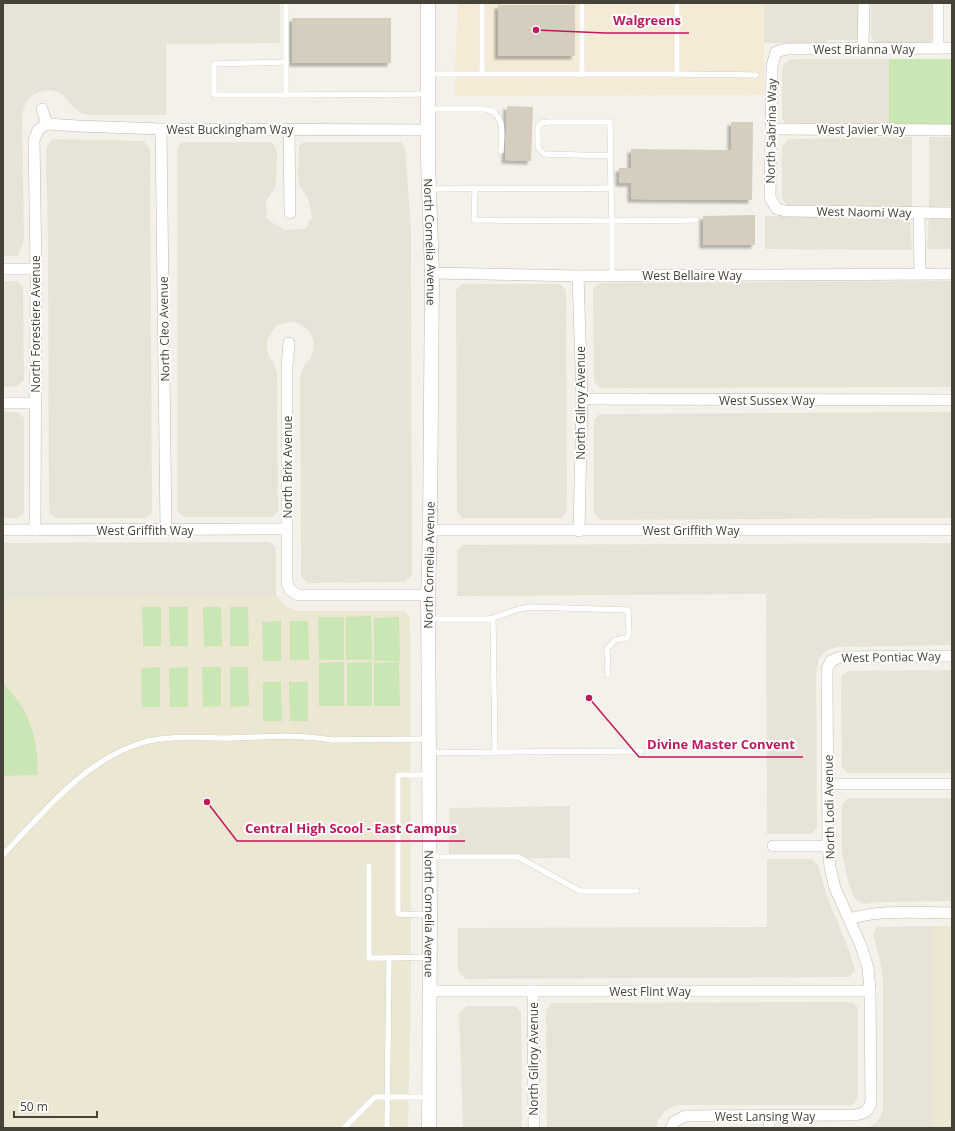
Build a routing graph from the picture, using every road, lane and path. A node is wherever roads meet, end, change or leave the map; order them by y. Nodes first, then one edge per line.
1 (286, 3) edge
2 (428, 3) edge
3 (482, 3) edge
4 (582, 3) edge
5 (677, 3) edge
6 (864, 3) edge
7 (938, 3) edge
8 (938, 48) junction
9 (952, 48) edge
10 (863, 49) junction
11 (776, 52) joint
12 (286, 62) junction
13 (428, 74) junction
14 (482, 74) junction
15 (582, 74) junction
16 (677, 74) junction
17 (756, 76) dead end
18 (286, 94) junction
19 (428, 94) junction
20 (42, 109) dead end
21 (428, 109) junction
22 (47, 124) junction
23 (161, 129) junction
24 (771, 129) junction
25 (289, 130) junction
26 (428, 130) junction
27 (952, 130) edge
28 (501, 152) dead end
29 (611, 156) junction
30 (611, 188) junction
31 (429, 189) junction
32 (475, 190) junction
33 (777, 209) joint
34 (290, 213) dead end
35 (919, 213) junction
36 (952, 213) edge
37 (696, 220) dead end
38 (612, 221) junction
39 (3, 269) edge
40 (36, 269) junction
41 (432, 273) junction
42 (920, 274) junction
43 (952, 274) edge
44 (578, 276) junction
45 (612, 276) junction
46 (289, 343) dead end
47 (582, 399) junction
48 (952, 400) edge
49 (3, 403) edge
50 (35, 403) junction
51 (287, 529) junction
52 (3, 530) edge
53 (35, 530) junction
54 (166, 530) junction
55 (430, 530) junction
56 (952, 530) edge
57 (579, 531) junction
58 (428, 595) junction
59 (428, 618) junction
60 (490, 619) junction
61 (952, 656) edge
62 (831, 661) joint
63 (608, 675) dead end
64 (429, 746) junction
65 (642, 751) dead end
66 (494, 752) junction
67 (429, 775) junction
68 (827, 784) junction
69 (952, 784) edge
70 (773, 846) dead end
71 (828, 846) junction
72 (3, 855) edge
73 (430, 857) junction
74 (369, 866) dead end
75 (637, 891) dead end
76 (952, 913) edge
77 (430, 915) junction
78 (849, 919) junction
79 (430, 957) junction
80 (389, 958) junction
81 (430, 991) junction
82 (533, 991) junction
83 (870, 991) junction
84 (388, 1096) junction
85 (429, 1097) junction
86 (865, 1113) joint
87 (769, 1116) junction
88 (344, 1128) edge
89 (387, 1128) edge
90 (429, 1128) edge
91 (534, 1128) edge
92 (671, 1128) edge
93 (769, 1128) edge

1 - 12 lane
2 - 13 street, North Cornelia Avenue
3 - 14 lane
4 - 15 lane
5 - 16 lane
6 - 10 street
7 - 8 street
8 - 9 street, West Brianna Way
8 - 10 street, West Brianna Way
10 - 11 street, West Brianna Way
11 - 24 street, North Sabrina Way
12 - 18 lane
12 - 18 lane
13 - 14 lane
13 - 19 street, North Cornelia Avenue
14 - 15 lane
15 - 16 lane
16 - 17 lane
18 - 19 lane
19 - 21 street, North Cornelia Avenue
20 - 22 street
21 - 26 street, North Cornelia Avenue
21 - 28 lane
22 - 23 street, West Buckingham Way
22 - 40 street, North Forestiere Avenue
23 - 25 street, West Buckingham Way
23 - 54 street, North Cleo Avenue
24 - 27 street, West Javier Way
24 - 33 street, North Sabrina Way
25 - 26 street, West Buckingham Way
25 - 34 street
26 - 31 street, North Cornelia Avenue
29 - 29 lane
29 - 30 lane
30 - 32 lane
30 - 38 lane
31 - 32 lane
31 - 41 street, North Cornelia Avenue
32 - 38 lane
33 - 35 street, West Naomi Way
35 - 36 street, West Naomi Way
35 - 42 street
37 - 38 lane
38 - 45 lane
39 - 40 street
40 - 50 street, North Forestiere Avenue
41 - 44 street, West Bellaire Way
41 - 55 street, North Cornelia Avenue
42 - 43 street, West Bellaire Way
42 - 45 street, West Bellaire Way
44 - 45 street, West Bellaire Way
44 - 47 street, North Gilroy Avenue
46 - 51 street, North Brix Avenue
47 - 48 street, West Sussex Way
47 - 57 street, North Gilroy Avenue
49 - 50 street
50 - 53 street, North Forestiere Avenue
51 - 54 street, West Griffith Way
51 - 58 street, North Brix Avenue
52 - 53 street, West Griffith Way
53 - 54 street, West Griffith Way
55 - 57 street, West Griffith Way
55 - 58 street, North Cornelia Avenue
56 - 57 street, West Griffith Way
58 - 59 street, North Cornelia Avenue
59 - 60 lane
59 - 64 street, North Cornelia Avenue
60 - 63 lane
60 - 66 lane
61 - 62 street, West Pontiac Way
62 - 68 street, North Lodi Avenue
64 - 66 lane
64 - 67 street, North Cornelia Avenue
64 - 72 lane
65 - 66 lane
67 - 73 street, North Cornelia Avenue
67 - 77 lane
68 - 69 street
68 - 71 street, North Lodi Avenue
70 - 71 street
71 - 78 street, North Lodi Avenue
73 - 75 lane
73 - 77 street, North Cornelia Avenue
74 - 80 lane
76 - 78 street
77 - 79 street, North Cornelia Avenue
78 - 83 street, North Lodi Avenue
79 - 80 lane
79 - 81 street, North Cornelia Avenue
80 - 84 lane
81 - 82 street, West Flint Way
81 - 85 street, North Cornelia Avenue
82 - 83 street, West Flint Way
82 - 91 street, North Gilroy Avenue
83 - 86 street, North Lodi Avenue
84 - 85 lane
84 - 88 lane
84 - 89 lane
85 - 90 street, North Cornelia Avenue
86 - 87 street, West Lansing Way
87 - 92 street, West Lansing Way
87 - 93 street

